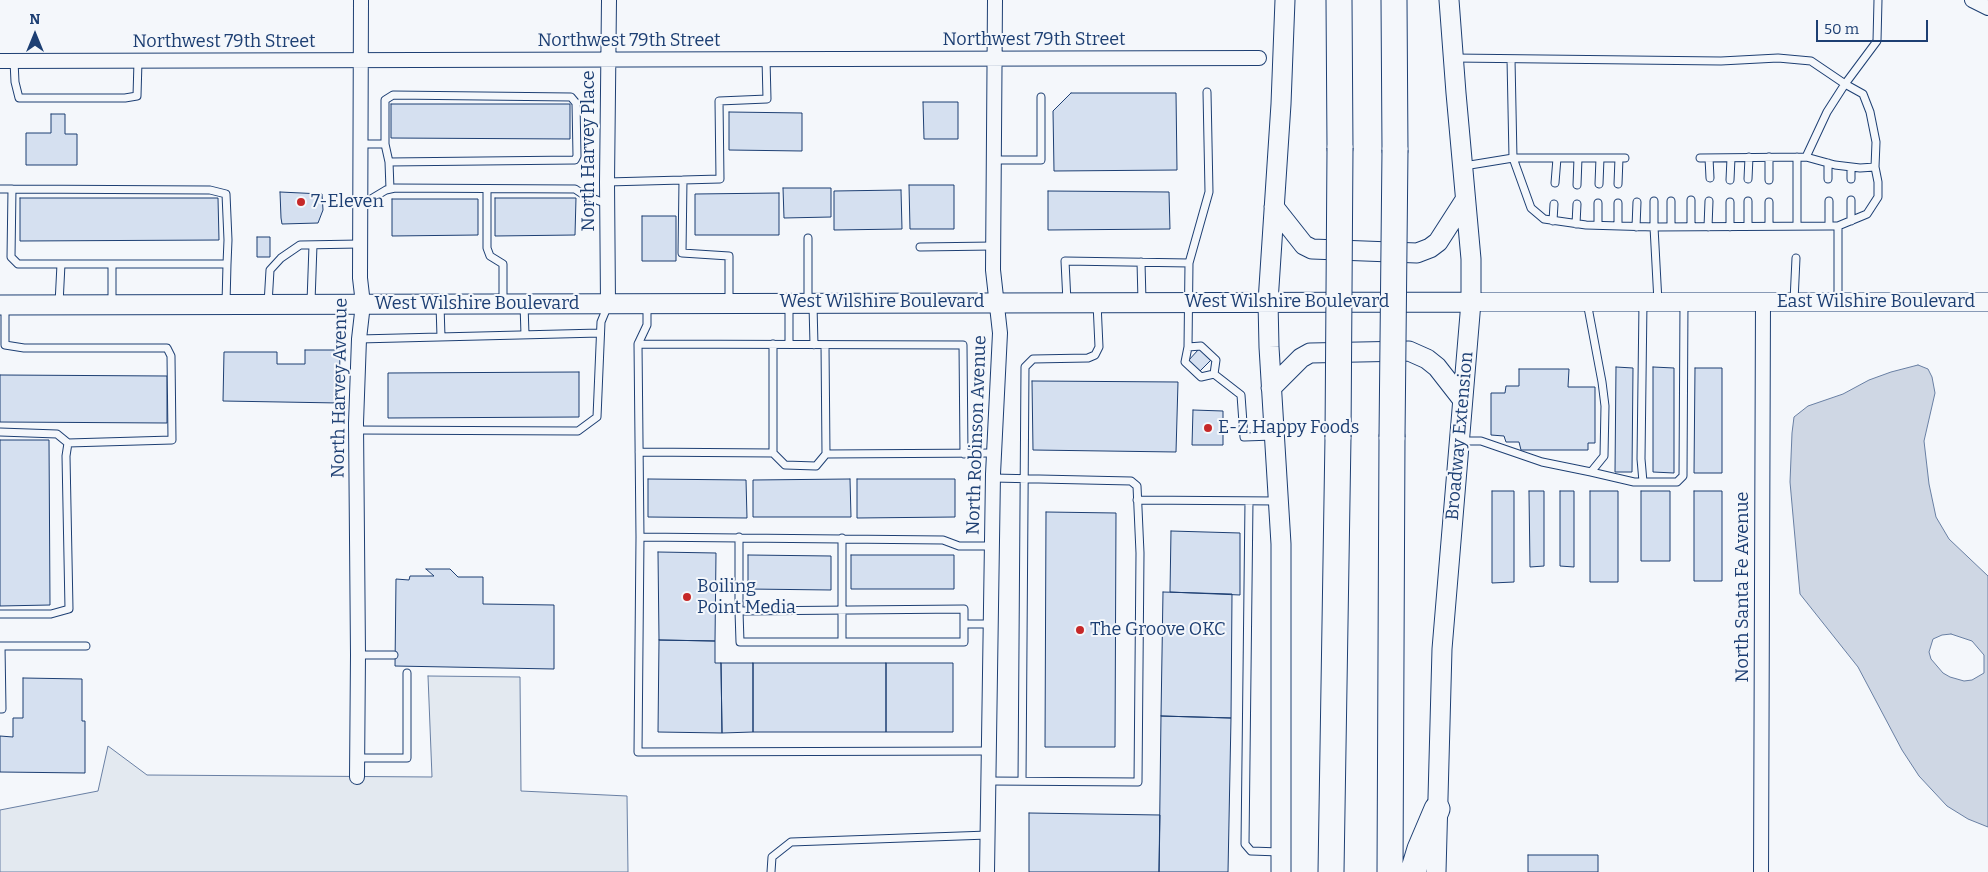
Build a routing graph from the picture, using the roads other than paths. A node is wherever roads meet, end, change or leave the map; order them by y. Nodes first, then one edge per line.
1 (361, 0) edge
2 (609, 0) edge
3 (995, 0) edge
4 (1285, 0) edge
5 (1339, 0) edge
6 (1394, 0) edge
7 (1450, 0) edge
8 (1878, 0) edge
9 (1972, 0) edge
10 (1988, 8) edge
11 (1259, 58) dead end
12 (1453, 58) junction
13 (608, 59) junction
14 (766, 59) junction
15 (994, 59) junction
16 (1511, 59) junction
17 (138, 60) junction
18 (361, 60) junction
19 (0, 61) edge
20 (14, 61) junction
21 (1845, 84) junction
22 (1207, 92) dead end
23 (1041, 97) dead end
24 (361, 144) junction
25 (385, 144) junction
26 (1749, 157) junction
27 (1769, 157) junction
28 (1797, 157) junction
29 (1806, 157) junction
30 (1514, 158) junction
31 (1557, 158) junction
32 (1578, 158) junction
33 (1600, 158) junction
34 (1700, 158) dead end
35 (1709, 158) junction
36 (1731, 158) junction
37 (994, 160) junction
38 (389, 162) junction
39 (1828, 163) junction
40 (1462, 167) junction
41 (1851, 167) junction
42 (1875, 167) junction
43 (1710, 178) dead end
44 (1828, 179) dead end
45 (683, 180) junction
46 (1730, 180) dead end
47 (1748, 180) dead end
48 (1769, 180) dead end
49 (1851, 180) dead end
50 (607, 182) junction
51 (1555, 183) dead end
52 (1599, 184) dead end
53 (1618, 184) dead end
54 (1577, 185) dead end
55 (0, 189) edge
56 (12, 189) junction
57 (390, 189) junction
58 (487, 189) junction
59 (1465, 200) junction
60 (1671, 200) dead end
61 (1691, 200) dead end
62 (1851, 200) dead end
63 (1654, 201) dead end
64 (1709, 201) dead end
65 (1748, 201) dead end
66 (1829, 201) dead end
67 (1618, 202) dead end
68 (1637, 202) dead end
69 (1730, 202) dead end
70 (1769, 202) dead end
71 (1598, 203) dead end
72 (607, 204) junction
73 (1554, 204) dead end
74 (1577, 204) dead end
75 (360, 205) junction
76 (1274, 207) junction
77 (1553, 221) junction
78 (1851, 221) junction
79 (1576, 224) junction
80 (1598, 225) junction
81 (1618, 226) junction
82 (1748, 226) junction
83 (1769, 226) junction
84 (1797, 226) junction
85 (1829, 226) junction
86 (1838, 226) junction
87 (1636, 227) junction
88 (1654, 227) junction
89 (1671, 227) junction
90 (1691, 227) junction
91 (1708, 227) junction
92 (1730, 227) junction
93 (808, 238) dead end
94 (360, 244) junction
95 (313, 245) junction
96 (994, 246) junction
97 (920, 247) dead end
98 (1796, 258) dead end
99 (1141, 262) junction
100 (1189, 263) junction
101 (61, 264) junction
102 (112, 264) junction
103 (226, 264) junction
104 (1763, 301) junction
105 (729, 302) junction
106 (804, 302) junction
107 (996, 302) junction
108 (1067, 302) junction
109 (1097, 302) junction
110 (1142, 302) junction
111 (1188, 302) junction
112 (1268, 302) junction
113 (1471, 302) junction
114 (1587, 302) junction
115 (1651, 302) junction
116 (1684, 302) junction
117 (1794, 302) junction
118 (1838, 302) junction
119 (1988, 302) edge
120 (503, 303) junction
121 (524, 303) junction
122 (608, 303) junction
123 (647, 303) junction
124 (226, 304) junction
125 (268, 304) junction
126 (311, 304) junction
127 (363, 304) junction
128 (440, 304) junction
129 (2, 305) edge
130 (59, 305) junction
131 (112, 305) junction
132 (600, 332) junction
133 (525, 334) junction
134 (441, 337) junction
135 (359, 339) junction
136 (638, 344) junction
137 (773, 344) junction
138 (789, 344) junction
139 (0, 345) edge
140 (814, 345) junction
141 (826, 345) junction
142 (9, 346) junction
143 (1188, 347) junction
144 (1214, 374) junction
145 (1272, 388) junction
146 (1462, 398) junction
147 (356, 430) junction
148 (0, 432) edge
149 (1275, 436) junction
150 (1458, 441) junction
151 (68, 443) junction
152 (639, 452) junction
153 (773, 453) junction
154 (826, 454) junction
155 (964, 454) junction
156 (994, 454) junction
157 (1591, 472) junction
158 (993, 478) junction
159 (1024, 479) junction
160 (1643, 482) junction
161 (1137, 500) junction
162 (1249, 501) junction
163 (1278, 501) junction
164 (640, 536) junction
165 (739, 537) junction
166 (842, 538) junction
167 (992, 546) junction
168 (842, 610) junction
169 (739, 611) junction
170 (0, 614) edge
171 (964, 624) junction
172 (991, 624) junction
173 (842, 642) junction
174 (1, 646) edge
175 (86, 646) dead end
176 (358, 655) junction
177 (394, 656) dead end
178 (407, 672) dead end
179 (0, 709) edge
180 (990, 751) junction
181 (357, 758) junction
182 (357, 777) dead end
183 (989, 781) junction
184 (1022, 781) junction
185 (1437, 808) junction
186 (988, 835) junction
187 (1281, 852) junction
188 (771, 872) edge
189 (987, 872) edge
190 (1281, 872) edge
191 (1331, 872) edge
192 (1390, 872) edge
193 (1413, 872) edge
194 (1436, 872) edge
195 (1761, 872) edge

1 - 18 street, North Harvey Avenue
2 - 13 street, North Harvey Place
3 - 15 street, North Robinson Avenue
4 - 76 main road
5 - 191 highway, bridge
6 - 192 highway, bridge
7 - 12 main road, Broadway Extension
8 - 21 lane
9 - 10 street
11 - 15 street, Northwest 79th Street
12 - 16 lane
12 - 40 main road, Broadway Extension
13 - 14 street, Northwest 79th Street
13 - 18 street, Northwest 79th Street
13 - 50 street, North Harvey Place
14 - 15 street, Northwest 79th Street
14 - 45 lane
15 - 37 street, North Robinson Avenue
16 - 21 lane
16 - 30 lane
17 - 18 street, Northwest 79th Street
17 - 20 street, Northwest 79th Street
17 - 20 lane
18 - 24 street, North Harvey Avenue
19 - 20 street, Northwest 79th Street
21 - 29 lane
21 - 42 lane
22 - 100 lane
23 - 37 lane
24 - 25 lane
24 - 75 street, North Harvey Avenue
25 - 38 lane
25 - 38 lane
26 - 27 lane
26 - 36 lane
26 - 47 lane
27 - 28 lane
27 - 48 lane
28 - 29 lane
28 - 84 lane
29 - 39 lane
30 - 31 lane
30 - 40 lane
30 - 77 lane
31 - 32 lane
31 - 51 lane
32 - 33 lane
32 - 54 lane
33 - 52 lane
33 - 53 lane
34 - 35 lane
35 - 36 lane
35 - 43 lane
36 - 46 lane
37 - 96 street, North Robinson Avenue
38 - 57 lane
39 - 41 lane
39 - 44 lane
40 - 59 main road, Broadway Extension
41 - 42 lane
41 - 49 lane
42 - 78 lane
45 - 50 lane
45 - 105 lane
50 - 72 street, North Harvey Place
55 - 56 lane
56 - 101 lane
56 - 103 lane
57 - 58 lane
57 - 75 lane
58 - 72 lane
58 - 120 lane
59 - 76 main road
59 - 113 main road, Broadway Extension
60 - 89 lane
61 - 90 lane
62 - 78 lane
63 - 88 lane
64 - 91 lane
65 - 82 lane
66 - 85 lane
67 - 81 lane
68 - 87 lane
69 - 92 lane
70 - 83 lane
71 - 80 lane
72 - 122 street, North Harvey Place
73 - 77 lane
74 - 79 lane
75 - 94 street, North Harvey Avenue
76 - 112 main road
77 - 79 lane
78 - 86 lane
79 - 80 lane
80 - 81 lane
81 - 87 lane
82 - 83 lane
82 - 92 lane
83 - 84 lane
84 - 85 lane
85 - 86 lane
86 - 118 lane
87 - 88 lane
88 - 89 lane
88 - 115 lane
89 - 90 lane
90 - 91 lane
91 - 92 lane
93 - 106 lane
94 - 95 lane
94 - 127 street, North Harvey Avenue
95 - 125 lane
95 - 126 lane
96 - 97 lane
96 - 107 street, North Robinson Avenue
98 - 117 lane
99 - 100 lane
99 - 108 lane
99 - 110 lane
100 - 111 lane
101 - 102 lane
101 - 130 lane
102 - 103 lane
102 - 131 lane
103 - 124 lane
104 - 116 street, West Wilshire Boulevard
104 - 117 street, East Wilshire Boulevard
104 - 195 street, North Santa Fe Avenue
105 - 106 main road, West Wilshire Boulevard
105 - 123 main road, West Wilshire Boulevard
106 - 107 main road, West Wilshire Boulevard
106 - 138 lane
106 - 140 lane
107 - 108 main road, West Wilshire Boulevard
107 - 156 street, North Robinson Avenue
108 - 109 main road, West Wilshire Boulevard
109 - 110 main road, West Wilshire Boulevard
109 - 159 lane
110 - 111 main road, West Wilshire Boulevard
111 - 112 main road, West Wilshire Boulevard
111 - 143 lane
112 - 113 main road, West Wilshire Boulevard
112 - 145 main road
113 - 114 street, West Wilshire Boulevard
113 - 146 main road, Broadway Extension
114 - 115 street, West Wilshire Boulevard
114 - 157 lane
115 - 116 street, West Wilshire Boulevard
115 - 160 lane
116 - 160 lane
117 - 118 street, East Wilshire Boulevard
118 - 119 street, East Wilshire Boulevard
120 - 121 main road, West Wilshire Boulevard
120 - 128 main road, West Wilshire Boulevard
121 - 122 main road, West Wilshire Boulevard
121 - 133 lane
122 - 123 main road, West Wilshire Boulevard
122 - 132 lane
123 - 136 lane
124 - 125 main road, West Wilshire Boulevard
124 - 131 main road, West Wilshire Boulevard
125 - 126 main road, West Wilshire Boulevard
126 - 127 main road, West Wilshire Boulevard
127 - 128 main road, West Wilshire Boulevard
127 - 135 street, North Harvey Avenue
128 - 134 lane
129 - 130 main road, West Wilshire Boulevard
129 - 142 lane
130 - 131 main road, West Wilshire Boulevard
132 - 133 lane
132 - 147 lane
133 - 134 lane
134 - 135 lane
135 - 147 street, North Harvey Avenue
136 - 137 lane
136 - 152 lane
137 - 138 lane
137 - 153 lane
138 - 140 lane
139 - 142 lane
140 - 141 lane
141 - 154 lane
141 - 155 lane
142 - 151 lane
143 - 144 lane
143 - 144 lane
144 - 149 lane
145 - 146 main road
145 - 149 main road
146 - 150 main road, Broadway Extension
147 - 176 street, North Harvey Avenue
148 - 151 lane
149 - 163 main road
150 - 157 lane
150 - 185 main road, Broadway Extension
151 - 170 lane
152 - 153 lane
152 - 164 lane
153 - 154 lane
154 - 155 lane
155 - 156 lane
156 - 158 street, North Robinson Avenue
157 - 160 lane
158 - 159 lane
158 - 167 street, North Robinson Avenue
159 - 161 lane
159 - 184 lane
161 - 162 lane
161 - 184 lane
162 - 163 lane
162 - 187 lane
163 - 187 main road
164 - 165 lane
164 - 180 lane
165 - 166 lane
165 - 169 lane
166 - 167 lane
166 - 168 lane
167 - 172 street, North Robinson Avenue
168 - 169 lane
168 - 171 lane
168 - 173 lane
169 - 173 lane
171 - 172 lane
171 - 173 lane
172 - 180 street, North Robinson Avenue
174 - 175 lane
174 - 179 lane
176 - 177 lane
176 - 181 street, North Harvey Avenue
178 - 181 lane
180 - 183 street, North Robinson Avenue
181 - 182 street, North Harvey Avenue
183 - 184 lane
183 - 186 street, North Robinson Avenue
185 - 193 highway
185 - 194 main road, Broadway Extension
186 - 188 lane
186 - 189 street, North Robinson Avenue
187 - 190 main road

